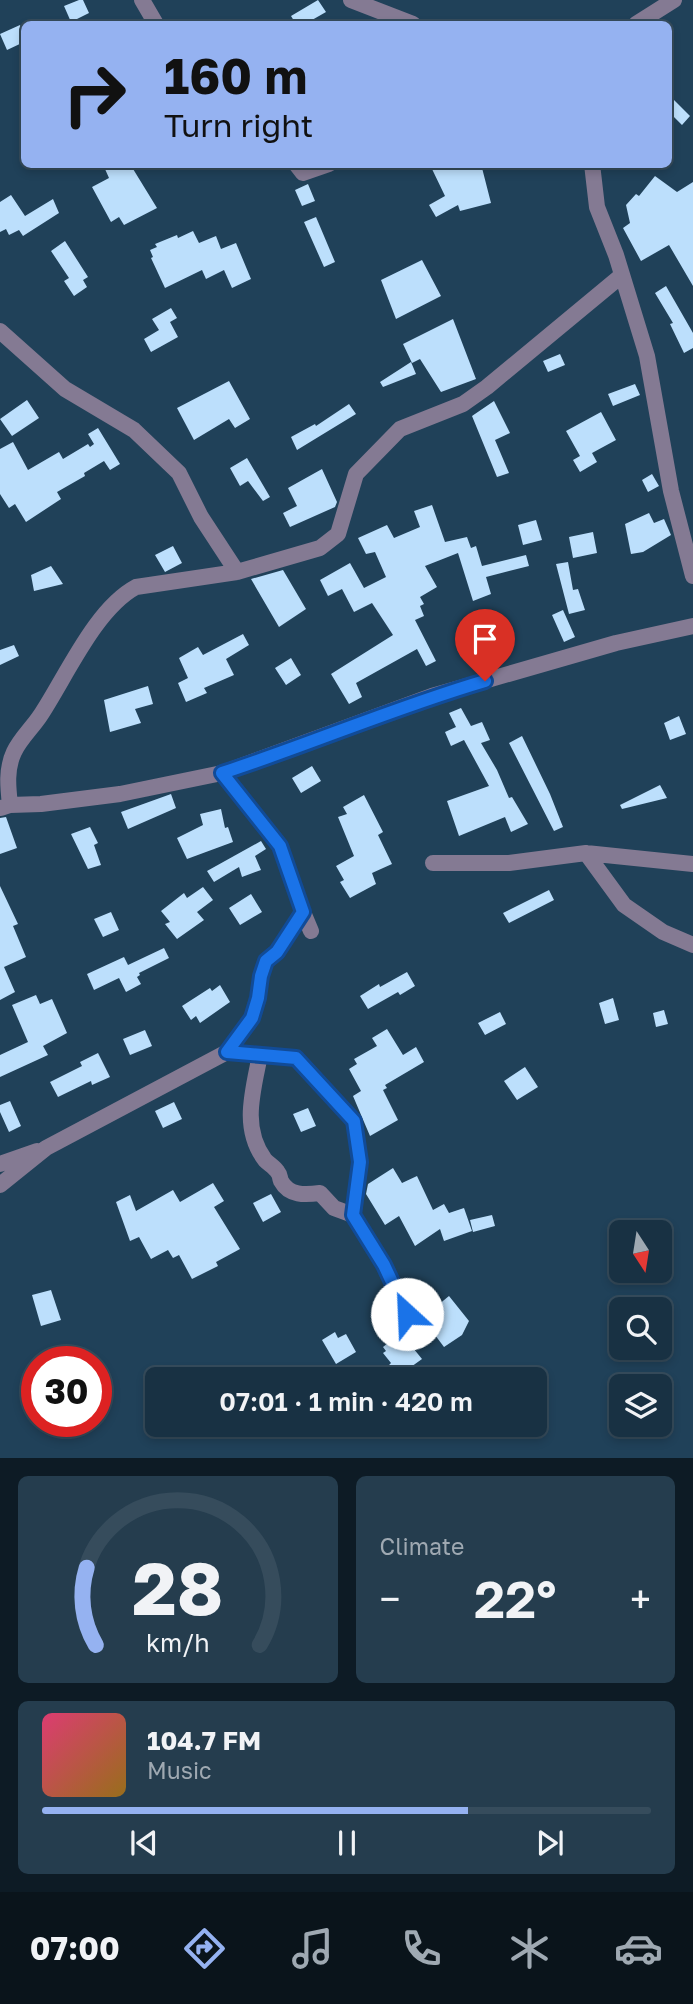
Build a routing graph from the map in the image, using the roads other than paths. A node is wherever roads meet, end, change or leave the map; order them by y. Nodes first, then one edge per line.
1 (142, 0) edge
2 (351, 0) edge
3 (674, 0) edge
4 (154, 21) edge
5 (405, 21) edge
6 (641, 21) edge
7 (299, 168) edge
8 (317, 168) edge
9 (592, 168) edge
10 (621, 276) junction
11 (0, 331) edge
12 (237, 572) junction
13 (693, 576) edge
14 (693, 626) edge
15 (222, 773) junction
16 (5, 806) edge
17 (586, 853) junction
18 (433, 863) dead end
19 (693, 864) edge
20 (303, 912) junction
21 (311, 931) dead end
22 (693, 945) edge
23 (227, 1052) junction
24 (260, 1055) junction
25 (46, 1148) junction
26 (0, 1164) edge
27 (0, 1185) edge
28 (353, 1215) junction
29 (407, 1314) dead end

1 - 4 street
2 - 5 street
3 - 6 street
7 - 8 street
9 - 10 street
10 - 12 street
10 - 13 street
11 - 12 street
12 - 16 street
14 - 15 street
15 - 16 street
15 - 20 street
17 - 18 street
17 - 19 street
17 - 22 street
20 - 21 street
20 - 23 street
23 - 24 street
23 - 25 street
24 - 28 street
24 - 28 street
25 - 26 street
25 - 27 street
28 - 29 street

